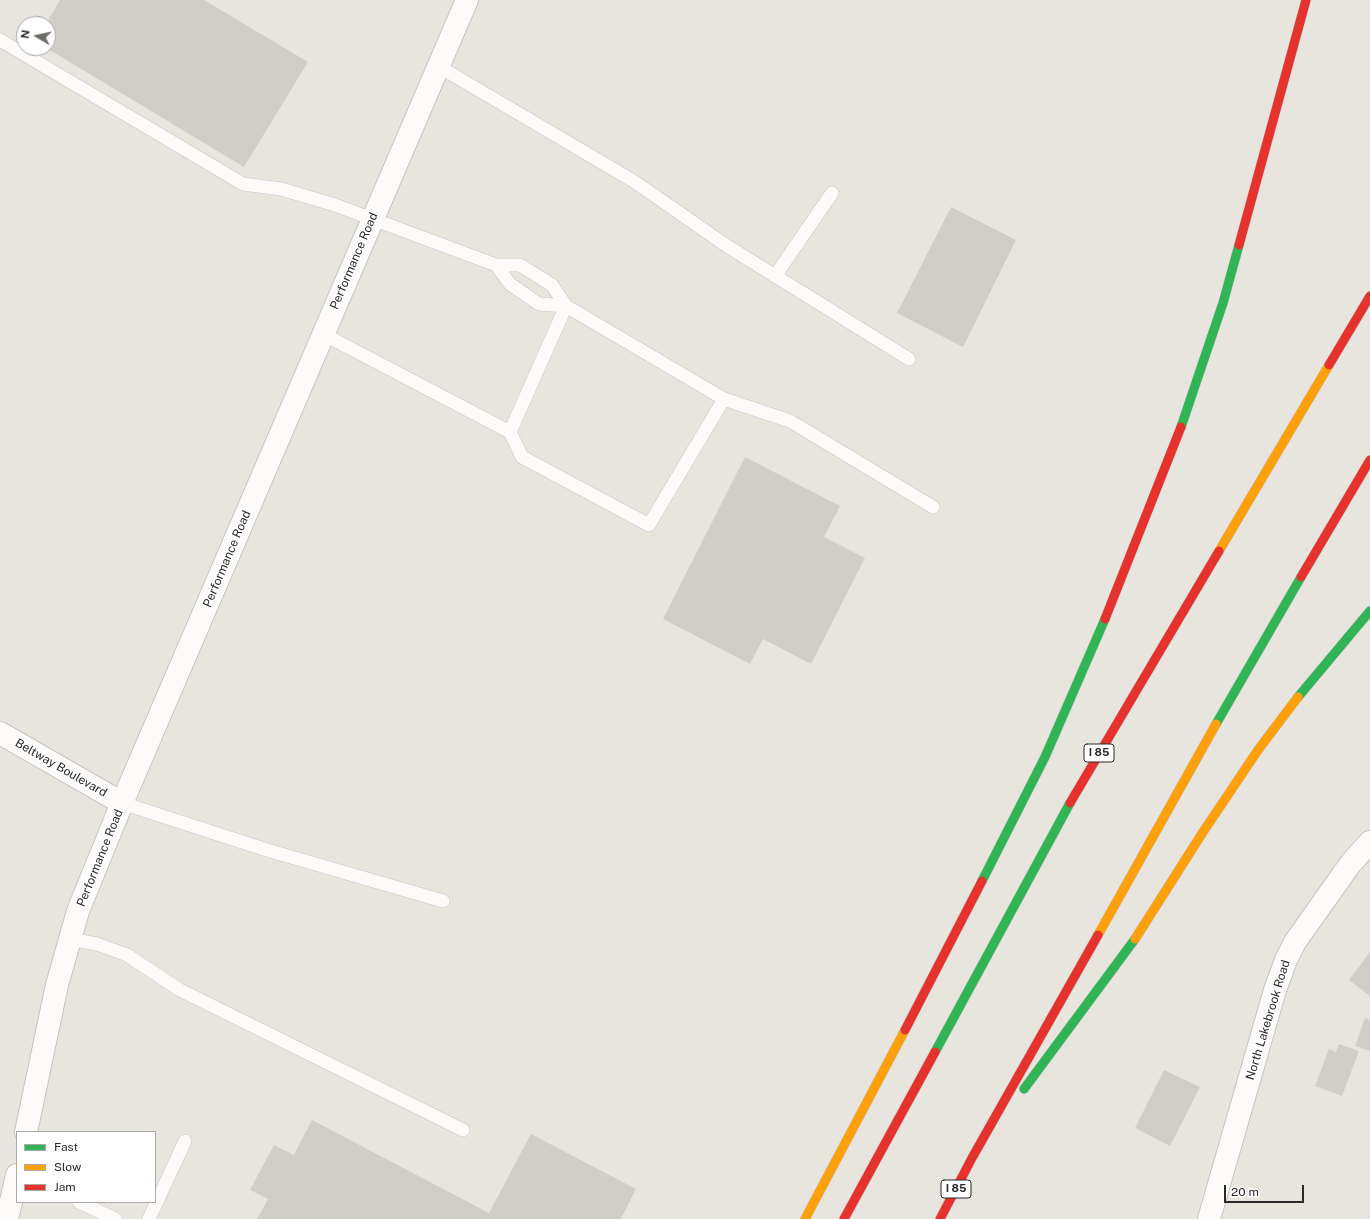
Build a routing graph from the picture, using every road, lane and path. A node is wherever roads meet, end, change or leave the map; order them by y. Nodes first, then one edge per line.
1 (467, 0) edge
2 (1306, 0) edge
3 (0, 40) edge
4 (438, 66) junction
5 (832, 193) dead end
6 (372, 220) junction
7 (496, 265) junction
8 (775, 276) junction
9 (1370, 296) edge
10 (566, 306) junction
11 (323, 334) junction
12 (909, 359) dead end
13 (724, 399) junction
14 (510, 432) junction
15 (1370, 460) edge
16 (933, 507) dead end
17 (1370, 611) edge
18 (0, 733) edge
19 (122, 803) junction
20 (1370, 842) edge
21 (443, 901) dead end
22 (70, 939) junction
23 (463, 1130) dead end
24 (26, 1131) edge
25 (185, 1140) dead end
26 (972, 1158) junction
27 (16, 1179) edge
28 (81, 1203) edge
29 (7, 1219) edge
30 (115, 1219) edge
31 (149, 1219) edge
32 (805, 1219) edge
33 (844, 1219) edge
34 (940, 1219) edge
35 (1209, 1219) edge

1 - 4 street, Performance Road
2 - 32 highway
3 - 6 lane
4 - 6 street, Performance Road
4 - 8 lane
5 - 8 lane
6 - 7 lane
6 - 11 street, Performance Road
7 - 10 lane
7 - 10 lane
8 - 12 lane
9 - 33 highway, I 85
10 - 13 lane
10 - 14 lane
11 - 14 lane
11 - 19 street, Performance Road
13 - 14 lane
13 - 16 lane
15 - 26 highway, I 85
17 - 26 highway
18 - 19 street, Beltway Boulevard
19 - 21 lane
19 - 22 street, Performance Road
20 - 35 street, North Lakebrook Road
22 - 23 lane
22 - 24 street, Performance Road
25 - 31 lane
26 - 34 highway, I 85
27 - 29 street
28 - 30 lane

